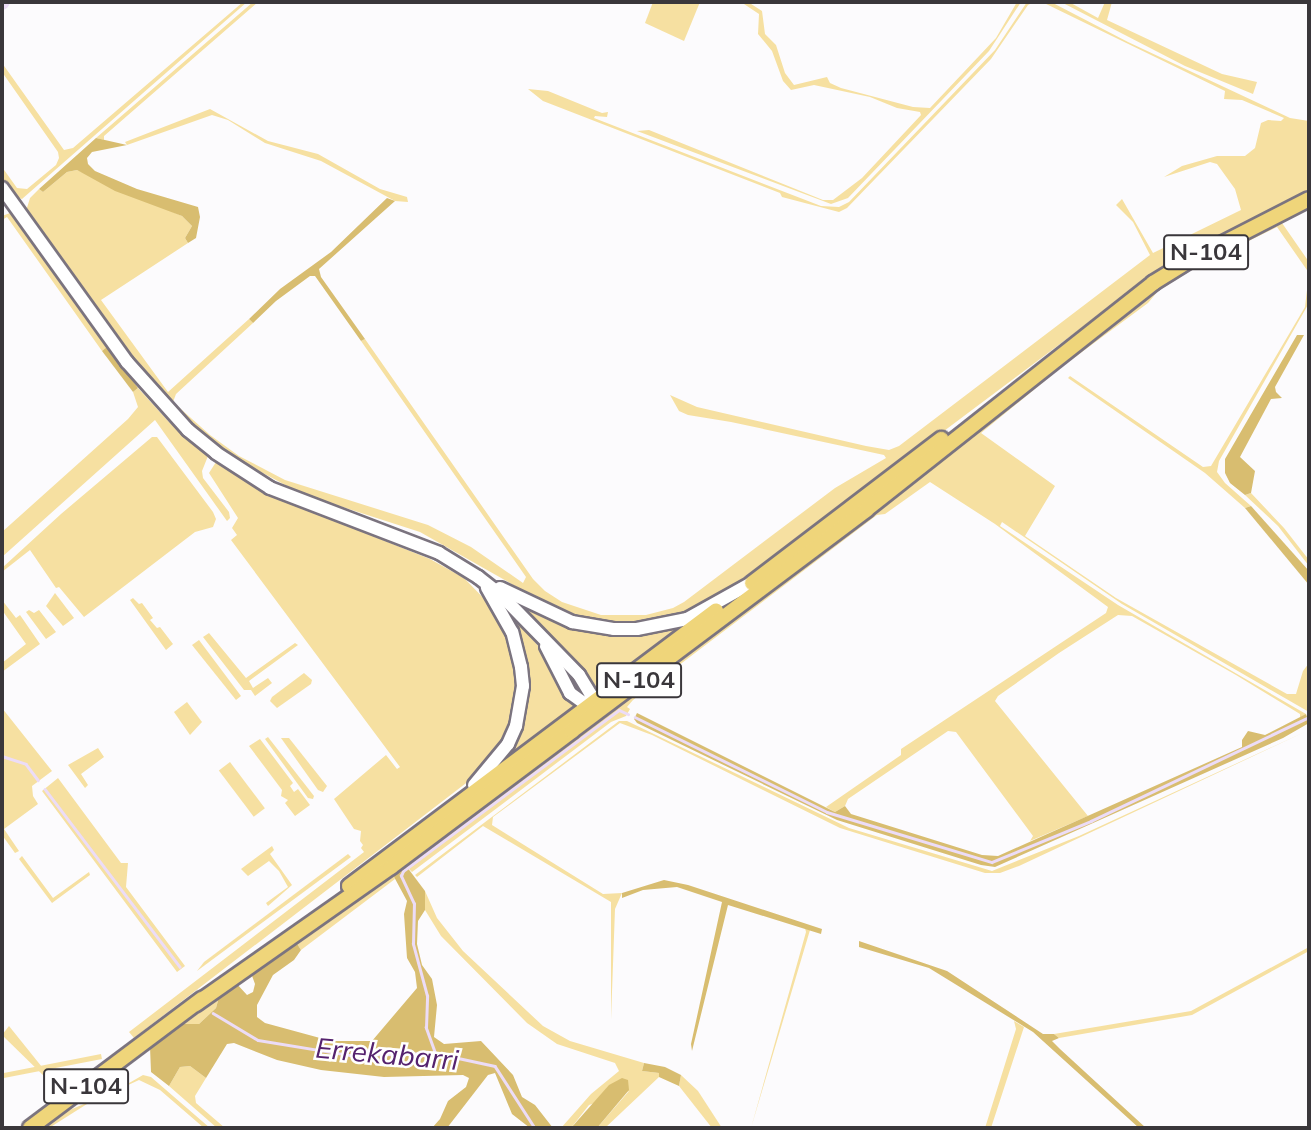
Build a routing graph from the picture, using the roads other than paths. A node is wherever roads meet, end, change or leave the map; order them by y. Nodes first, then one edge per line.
1 (2, 188) edge
2 (1309, 199) edge
3 (1073, 345) junction
4 (478, 577) junction
5 (757, 580) junction
6 (652, 671) junction
7 (592, 703) junction
8 (572, 732) junction
9 (446, 813) junction
10 (196, 1004) junction
11 (30, 1128) edge

1 - 4 main road
2 - 3 main road, N-104
3 - 5 main road, N-104
3 - 6 main road, N-104
4 - 5 main road
4 - 7 main road
4 - 9 main road
5 - 7 main road, N-104
6 - 7 main road
6 - 8 main road, N-104
7 - 8 main road
7 - 9 main road, N-104
8 - 10 main road, N-104
9 - 10 main road, N-104
10 - 11 main road, N-104

